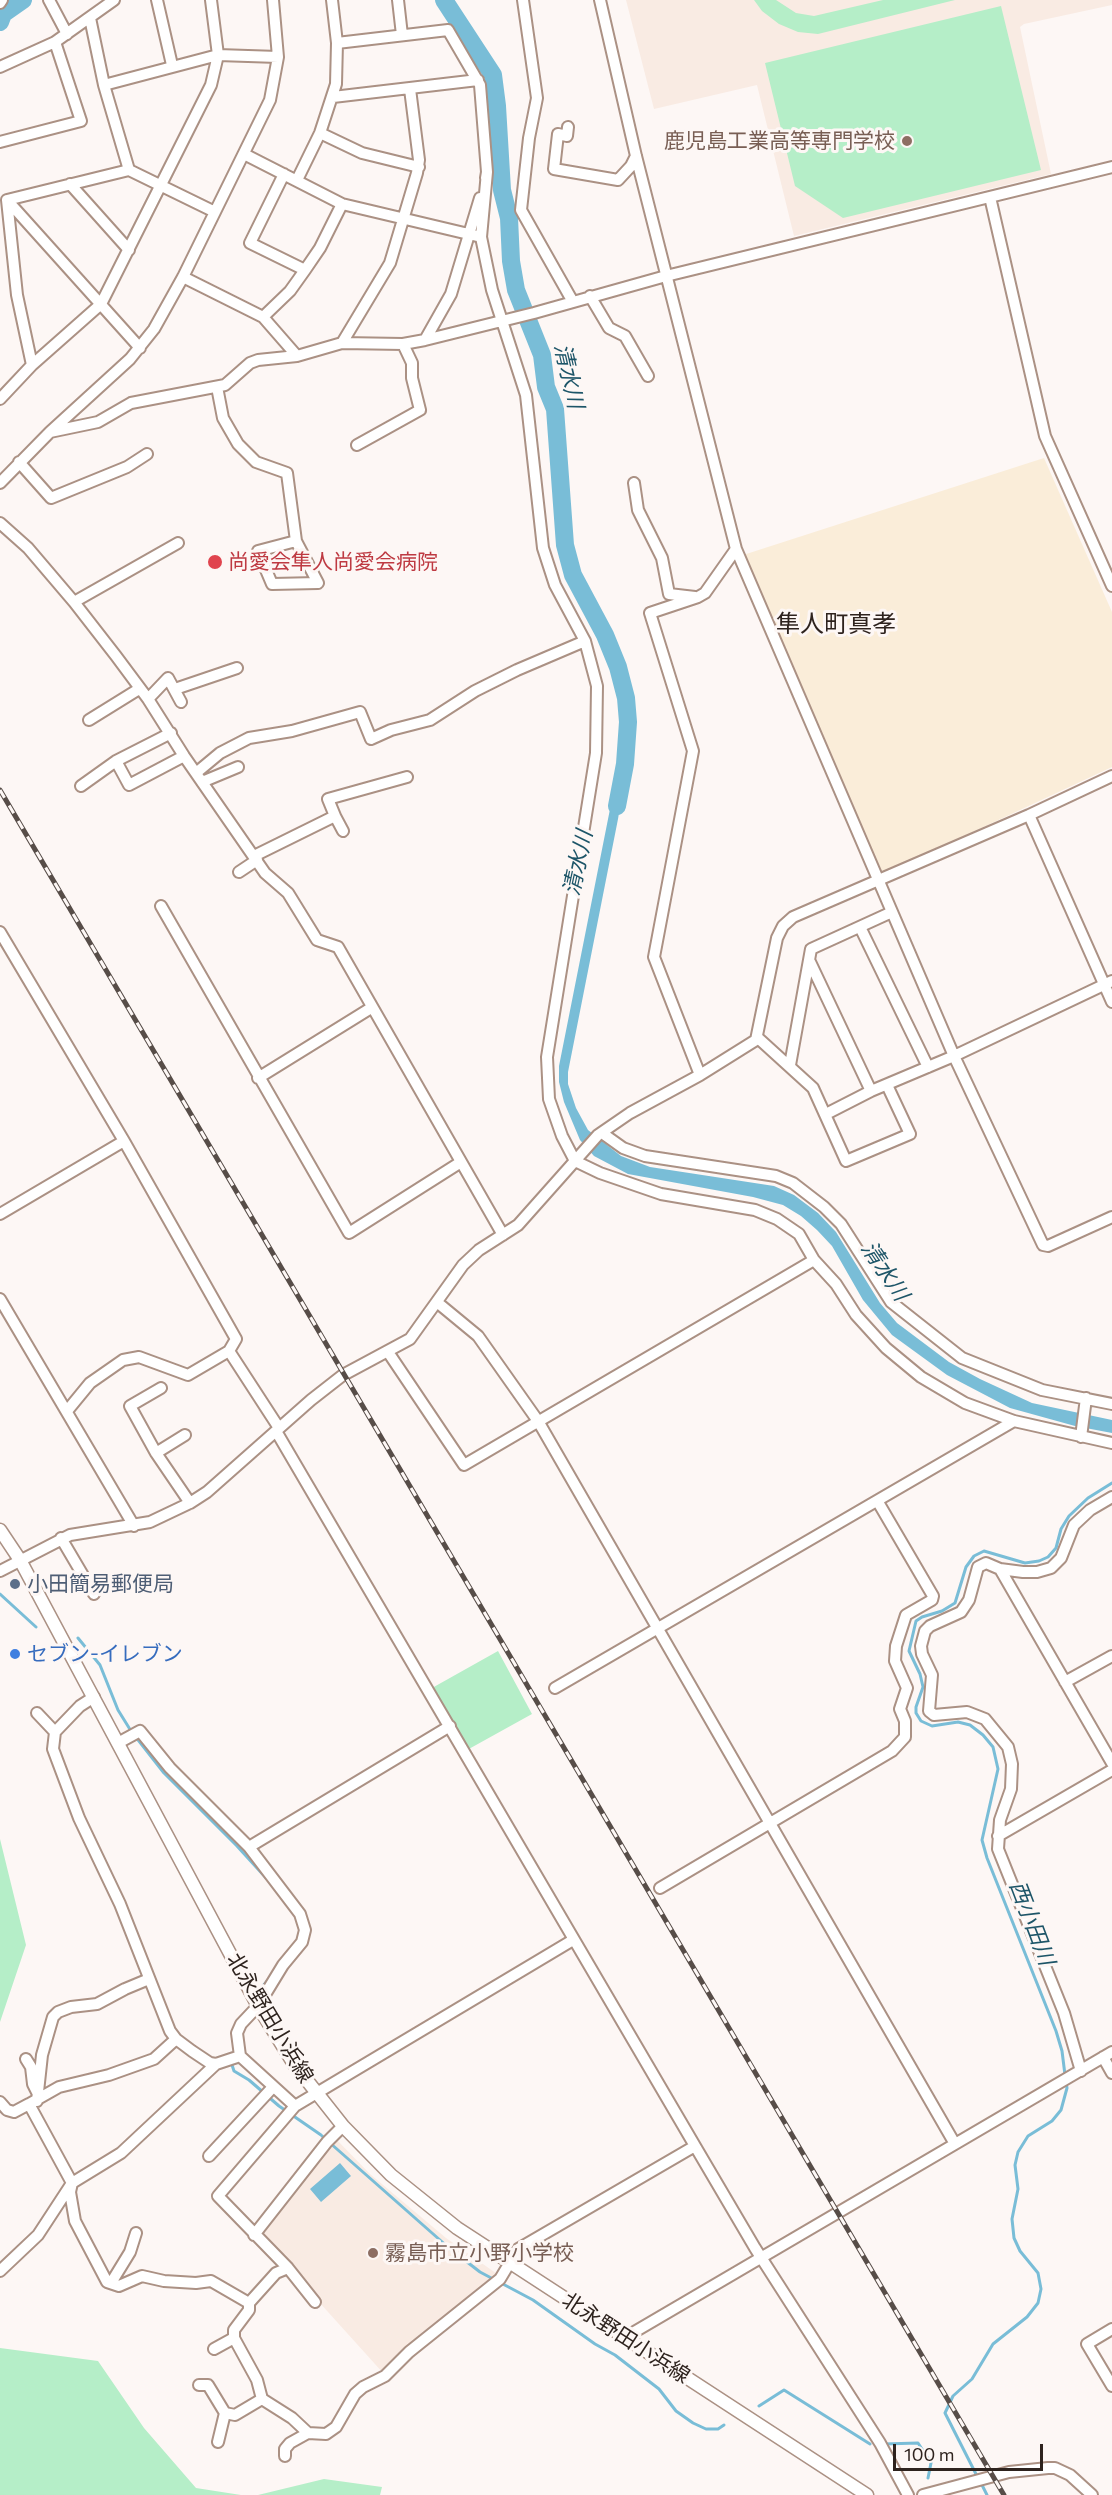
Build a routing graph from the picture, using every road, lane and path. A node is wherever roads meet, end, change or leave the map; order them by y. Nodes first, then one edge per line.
1 (49, 0) edge
2 (114, 0) edge
3 (157, 0) edge
4 (212, 0) edge
5 (273, 0) edge
6 (332, 0) edge
7 (398, 0) edge
8 (523, 0) edge
9 (600, 0) edge
10 (90, 18) junction
11 (67, 34) junction
12 (402, 35) junction
13 (55, 42) junction
14 (337, 43) junction
15 (218, 54) junction
16 (278, 57) junction
17 (172, 65) junction
18 (0, 67) edge
19 (478, 80) junction
20 (104, 85) junction
21 (410, 89) junction
22 (333, 97) junction
23 (568, 127) dead end
24 (320, 133) junction
25 (0, 142) edge
26 (244, 154) junction
27 (636, 156) junction
28 (418, 167) junction
29 (1112, 167) edge
30 (129, 170) junction
31 (284, 174) junction
32 (297, 180) junction
33 (70, 184) junction
34 (161, 185) junction
35 (990, 197) junction
36 (7, 200) junction
37 (342, 204) junction
38 (215, 212) junction
39 (404, 219) junction
40 (476, 236) junction
41 (129, 250) junction
42 (305, 270) junction
43 (666, 276) junction
44 (183, 278) junction
45 (590, 296) junction
46 (573, 302) junction
47 (101, 304) junction
48 (263, 317) junction
49 (501, 319) junction
50 (425, 340) junction
51 (342, 343) junction
52 (403, 344) junction
53 (140, 348) junction
54 (297, 356) junction
55 (32, 365) junction
56 (648, 376) dead end
57 (217, 387) junction
58 (0, 399) edge
59 (50, 432) junction
60 (357, 445) dead end
61 (147, 454) dead end
62 (19, 462) junction
63 (2, 476) edge
64 (634, 483) dead end
65 (0, 523) edge
66 (296, 541) junction
67 (178, 543) dead end
68 (736, 549) junction
69 (1112, 586) edge
70 (698, 597) junction
71 (74, 602) junction
72 (585, 641) junction
73 (237, 668) dead end
74 (139, 689) junction
75 (175, 689) junction
76 (148, 699) junction
77 (182, 702) dead end
78 (89, 720) dead end
79 (171, 733) junction
80 (184, 756) junction
81 (116, 761) junction
82 (238, 767) dead end
83 (1112, 776) edge
84 (407, 777) dead end
85 (199, 778) junction
86 (81, 786) dead end
87 (1029, 815) junction
88 (335, 816) junction
89 (343, 831) dead end
90 (255, 858) junction
91 (239, 872) dead end
92 (879, 880) junction
93 (161, 906) dead end
94 (892, 912) junction
95 (860, 927) junction
96 (0, 934) edge
97 (810, 962) junction
98 (1108, 983) edge
99 (1112, 1002) edge
100 (371, 1008) junction
101 (758, 1038) junction
102 (954, 1056) junction
103 (790, 1065) junction
104 (928, 1067) junction
105 (700, 1075) junction
106 (258, 1078) junction
107 (887, 1085) junction
108 (871, 1091) junction
109 (826, 1114) junction
110 (600, 1134) junction
111 (124, 1141) junction
112 (578, 1158) junction
113 (461, 1162) junction
114 (0, 1214) edge
115 (1112, 1217) edge
116 (503, 1235) junction
117 (814, 1260) junction
118 (0, 1299) edge
119 (438, 1303) junction
120 (229, 1351) junction
121 (388, 1352) junction
122 (161, 1388) dead end
123 (1086, 1398) junction
124 (1112, 1404) edge
125 (67, 1411) junction
126 (538, 1420) junction
127 (1014, 1422) junction
128 (278, 1429) junction
129 (186, 1435) dead end
130 (1081, 1437) junction
131 (1112, 1443) edge
132 (156, 1453) junction
133 (1112, 1497) edge
134 (878, 1502) junction
135 (190, 1503) junction
136 (134, 1526) junction
137 (0, 1530) edge
138 (61, 1538) junction
139 (20, 1560) junction
140 (1000, 1569) junction
141 (0, 1571) edge
142 (94, 1594) dead end
143 (658, 1629) junction
144 (1112, 1656) edge
145 (1065, 1682) junction
146 (555, 1688) dead end
147 (94, 1697) junction
148 (37, 1713) dead end
149 (450, 1726) junction
150 (55, 1732) junction
151 (123, 1741) junction
152 (1112, 1763) edge
153 (1112, 1770) edge
154 (769, 1823) junction
155 (998, 1836) junction
156 (249, 1847) junction
157 (660, 1888) dead end
158 (573, 1940) junction
159 (149, 1979) junction
160 (258, 2006) junction
161 (176, 2040) junction
162 (1108, 2055) edge
163 (236, 2058) junction
164 (26, 2059) dead end
165 (217, 2064) junction
166 (1078, 2073) junction
167 (1112, 2073) edge
168 (271, 2089) junction
169 (316, 2093) junction
170 (35, 2101) junction
171 (0, 2102) edge
172 (291, 2111) junction
173 (343, 2126) junction
174 (955, 2144) junction
175 (695, 2146) junction
176 (209, 2156) dead end
177 (72, 2182) junction
178 (136, 2233) dead end
179 (254, 2235) junction
180 (762, 2257) junction
181 (510, 2263) junction
182 (288, 2268) junction
183 (0, 2271) edge
184 (111, 2283) junction
185 (315, 2302) dead end
186 (249, 2303) junction
187 (1112, 2329) edge
188 (234, 2338) junction
189 (624, 2338) junction
190 (214, 2349) dead end
191 (199, 2385) dead end
192 (1112, 2386) edge
193 (262, 2398) junction
194 (225, 2413) junction
195 (308, 2433) junction
196 (218, 2442) dead end
197 (285, 2456) dead end
198 (867, 2495) edge
199 (908, 2495) edge
200 (923, 2495) edge
201 (1092, 2495) edge

1 - 11 street
2 - 10 street
3 - 17 street
4 - 15 street
5 - 16 street
6 - 14 street
7 - 12 street
8 - 46 street
9 - 27 street
10 - 11 street
10 - 20 street
11 - 13 street
12 - 14 street
12 - 19 street
13 - 18 street
13 - 25 street
14 - 22 street
15 - 16 street
15 - 17 street
15 - 34 street
16 - 26 street
17 - 20 street
19 - 21 street
19 - 40 street
20 - 30 street
21 - 22 street
21 - 28 street
22 - 24 street
23 - 27 street
24 - 28 street
24 - 32 street
26 - 31 street
26 - 38 street
27 - 43 street
28 - 39 street
29 - 35 street
30 - 33 street
30 - 34 street
31 - 32 street
31 - 42 street
32 - 37 street
33 - 36 street
33 - 41 street
34 - 38 street
34 - 41 street
35 - 43 street
35 - 69 street
36 - 47 street
36 - 55 street
37 - 39 street
37 - 42 street
38 - 44 street
39 - 40 street
39 - 51 street
40 - 49 street
40 - 50 street
41 - 47 street
42 - 48 street
43 - 45 street
43 - 68 street
44 - 48 street
44 - 53 street
45 - 46 street
45 - 56 street
46 - 49 street
47 - 53 street
47 - 55 street
48 - 54 street
49 - 50 street
49 - 72 street
50 - 52 street
51 - 52 street
51 - 54 street
52 - 60 street
53 - 59 street
54 - 57 street
55 - 58 street
57 - 59 street
57 - 66 street
59 - 62 street
61 - 62 street
62 - 63 street
64 - 70 street
65 - 71 street
66 - 66 street
67 - 71 street
68 - 70 street
68 - 92 street
70 - 105 street
71 - 74 street
72 - 85 street
72 - 112 street
73 - 75 street
74 - 76 street
74 - 78 street
75 - 76 street
75 - 77 street
76 - 79 street
79 - 80 street
79 - 81 street
80 - 81 street
80 - 85 street
81 - 86 street
82 - 85 street
83 - 87 street
84 - 88 street
85 - 90 street
87 - 92 street
87 - 98 street
88 - 89 street
88 - 90 street
90 - 91 street
90 - 100 street
92 - 94 street
92 - 101 street
93 - 106 street
94 - 95 street
94 - 102 street
95 - 97 street
95 - 104 street
96 - 111 street
97 - 103 street
97 - 108 street
98 - 99 street
98 - 102 street
100 - 106 street
100 - 113 street
101 - 103 street
101 - 105 street
102 - 104 street
102 - 115 street
103 - 109 street
104 - 107 street
105 - 110 street
106 - 113 street
107 - 108 street
107 - 109 street
108 - 109 street
110 - 112 street
110 - 123 street
111 - 114 street
111 - 120 street
112 - 116 street
112 - 117 street
113 - 116 street
116 - 119 street
117 - 126 street
117 - 127 street
118 - 125 street
119 - 121 street
119 - 126 street
120 - 125 street
120 - 128 street
121 - 126 street
121 - 128 street
122 - 132 street
123 - 124 street
123 - 130 street
125 - 136 street
126 - 143 street
127 - 130 street
127 - 134 street
128 - 135 street
128 - 149 street
129 - 132 street
130 - 131 street
132 - 135 street
133 - 140 street
134 - 143 street
134 - 154 street
135 - 136 street
136 - 138 street
137 - 139 main road, 北永野田小浜線
138 - 139 street
138 - 142 street
139 - 141 street
139 - 147 main road, 北永野田小浜線
140 - 145 street
140 - 155 street
143 - 146 street
143 - 154 street
144 - 145 street
145 - 152 street
147 - 150 street
147 - 151 main road, 北永野田小浜線
148 - 150 street
149 - 156 street
149 - 158 street
150 - 159 street
151 - 156 street
151 - 160 main road, 北永野田小浜線
153 - 155 street
154 - 157 street
154 - 174 street
155 - 166 street
156 - 160 street
158 - 169 street
158 - 175 street
159 - 161 street
159 - 170 street
160 - 163 street
160 - 169 main road, 北永野田小浜線
161 - 165 street
161 - 170 street
162 - 166 street
162 - 167 street
163 - 165 street
163 - 168 street
164 - 170 street
165 - 177 street
166 - 174 street
168 - 172 street
168 - 176 street
169 - 172 street
169 - 173 main road, 北永野田小浜線
170 - 171 street
170 - 177 street
172 - 179 street
173 - 179 street
173 - 181 main road, 北永野田小浜線
174 - 180 street
175 - 180 street
175 - 181 street
177 - 183 street
177 - 184 street
178 - 184 street
179 - 182 street
180 - 189 street
180 - 199 street
181 - 189 main road, 北永野田小浜線
181 - 195 street
182 - 185 street
182 - 186 street
184 - 186 street
186 - 188 street
187 - 192 street
188 - 190 street
188 - 193 street
189 - 198 main road, 北永野田小浜線
191 - 194 street
193 - 194 street
193 - 195 street
194 - 196 street
195 - 197 street
200 - 201 street

